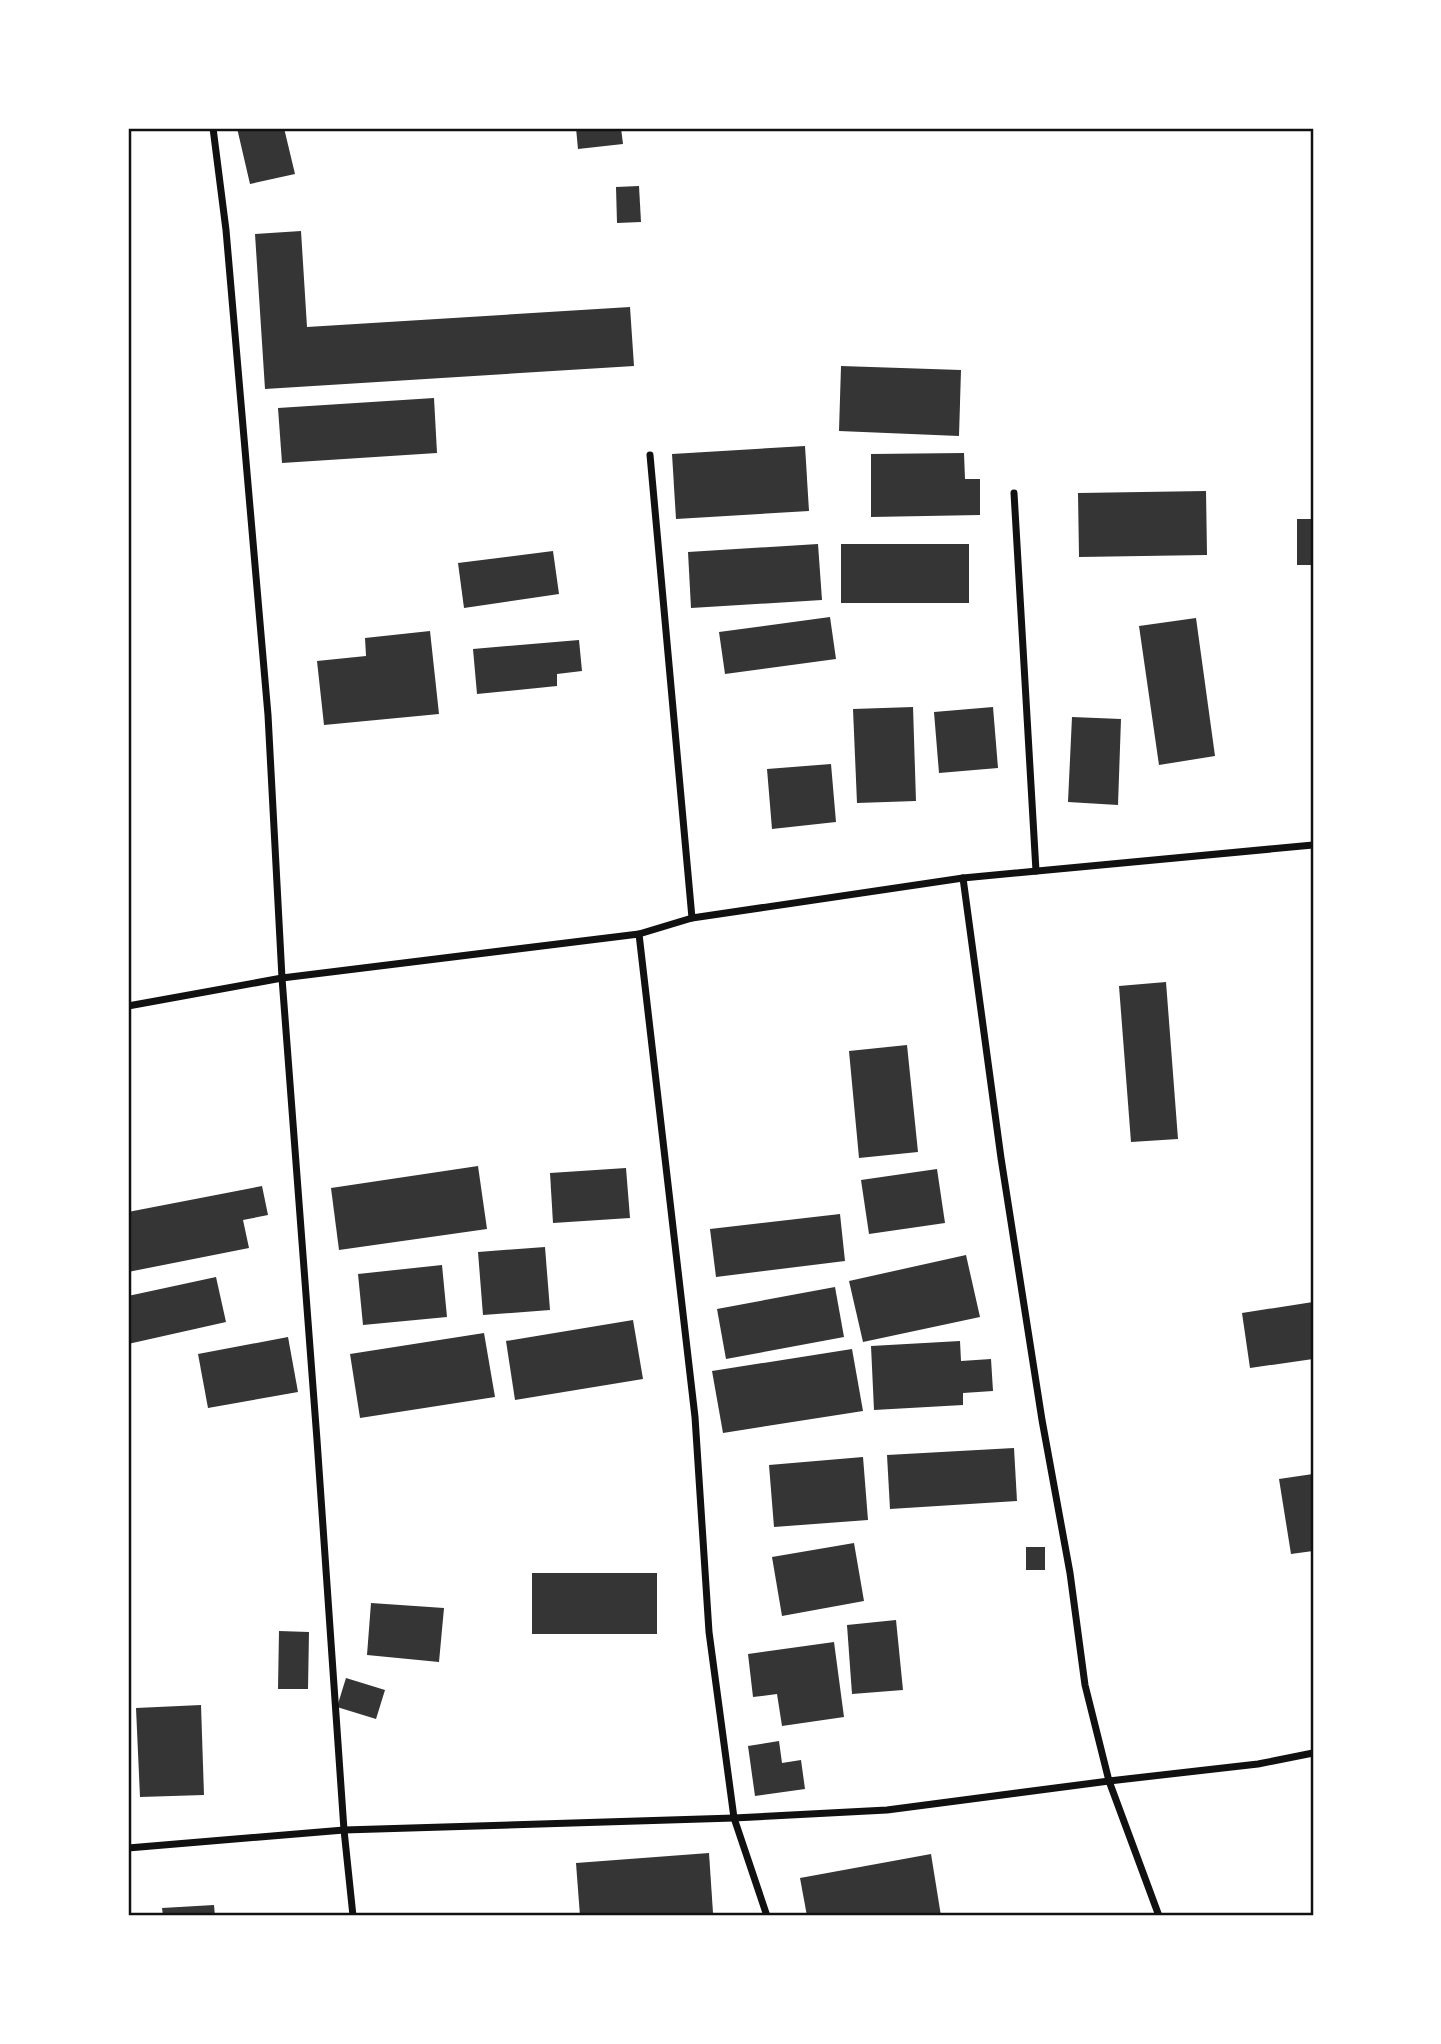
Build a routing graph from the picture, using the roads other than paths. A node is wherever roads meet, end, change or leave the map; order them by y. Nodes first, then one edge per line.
1 (213, 128) edge
2 (650, 455) dead end
3 (1014, 494) dead end
4 (1313, 845) edge
5 (1036, 871) junction
6 (963, 878) junction
7 (692, 918) junction
8 (639, 934) junction
9 (282, 978) junction
10 (128, 1006) edge
11 (1313, 1753) edge
12 (1109, 1781) junction
13 (734, 1818) junction
14 (344, 1830) junction
15 (128, 1848) edge
16 (353, 1916) edge
17 (767, 1916) edge
18 (1159, 1916) edge

1 - 9 street
2 - 7 street
3 - 5 street
4 - 5 street
5 - 6 street
6 - 7 street
6 - 12 street
7 - 8 street
8 - 9 street
8 - 13 street
9 - 10 street
9 - 14 street
11 - 12 street
12 - 13 street
12 - 18 street
13 - 14 street
13 - 17 street
14 - 15 street
14 - 16 street

